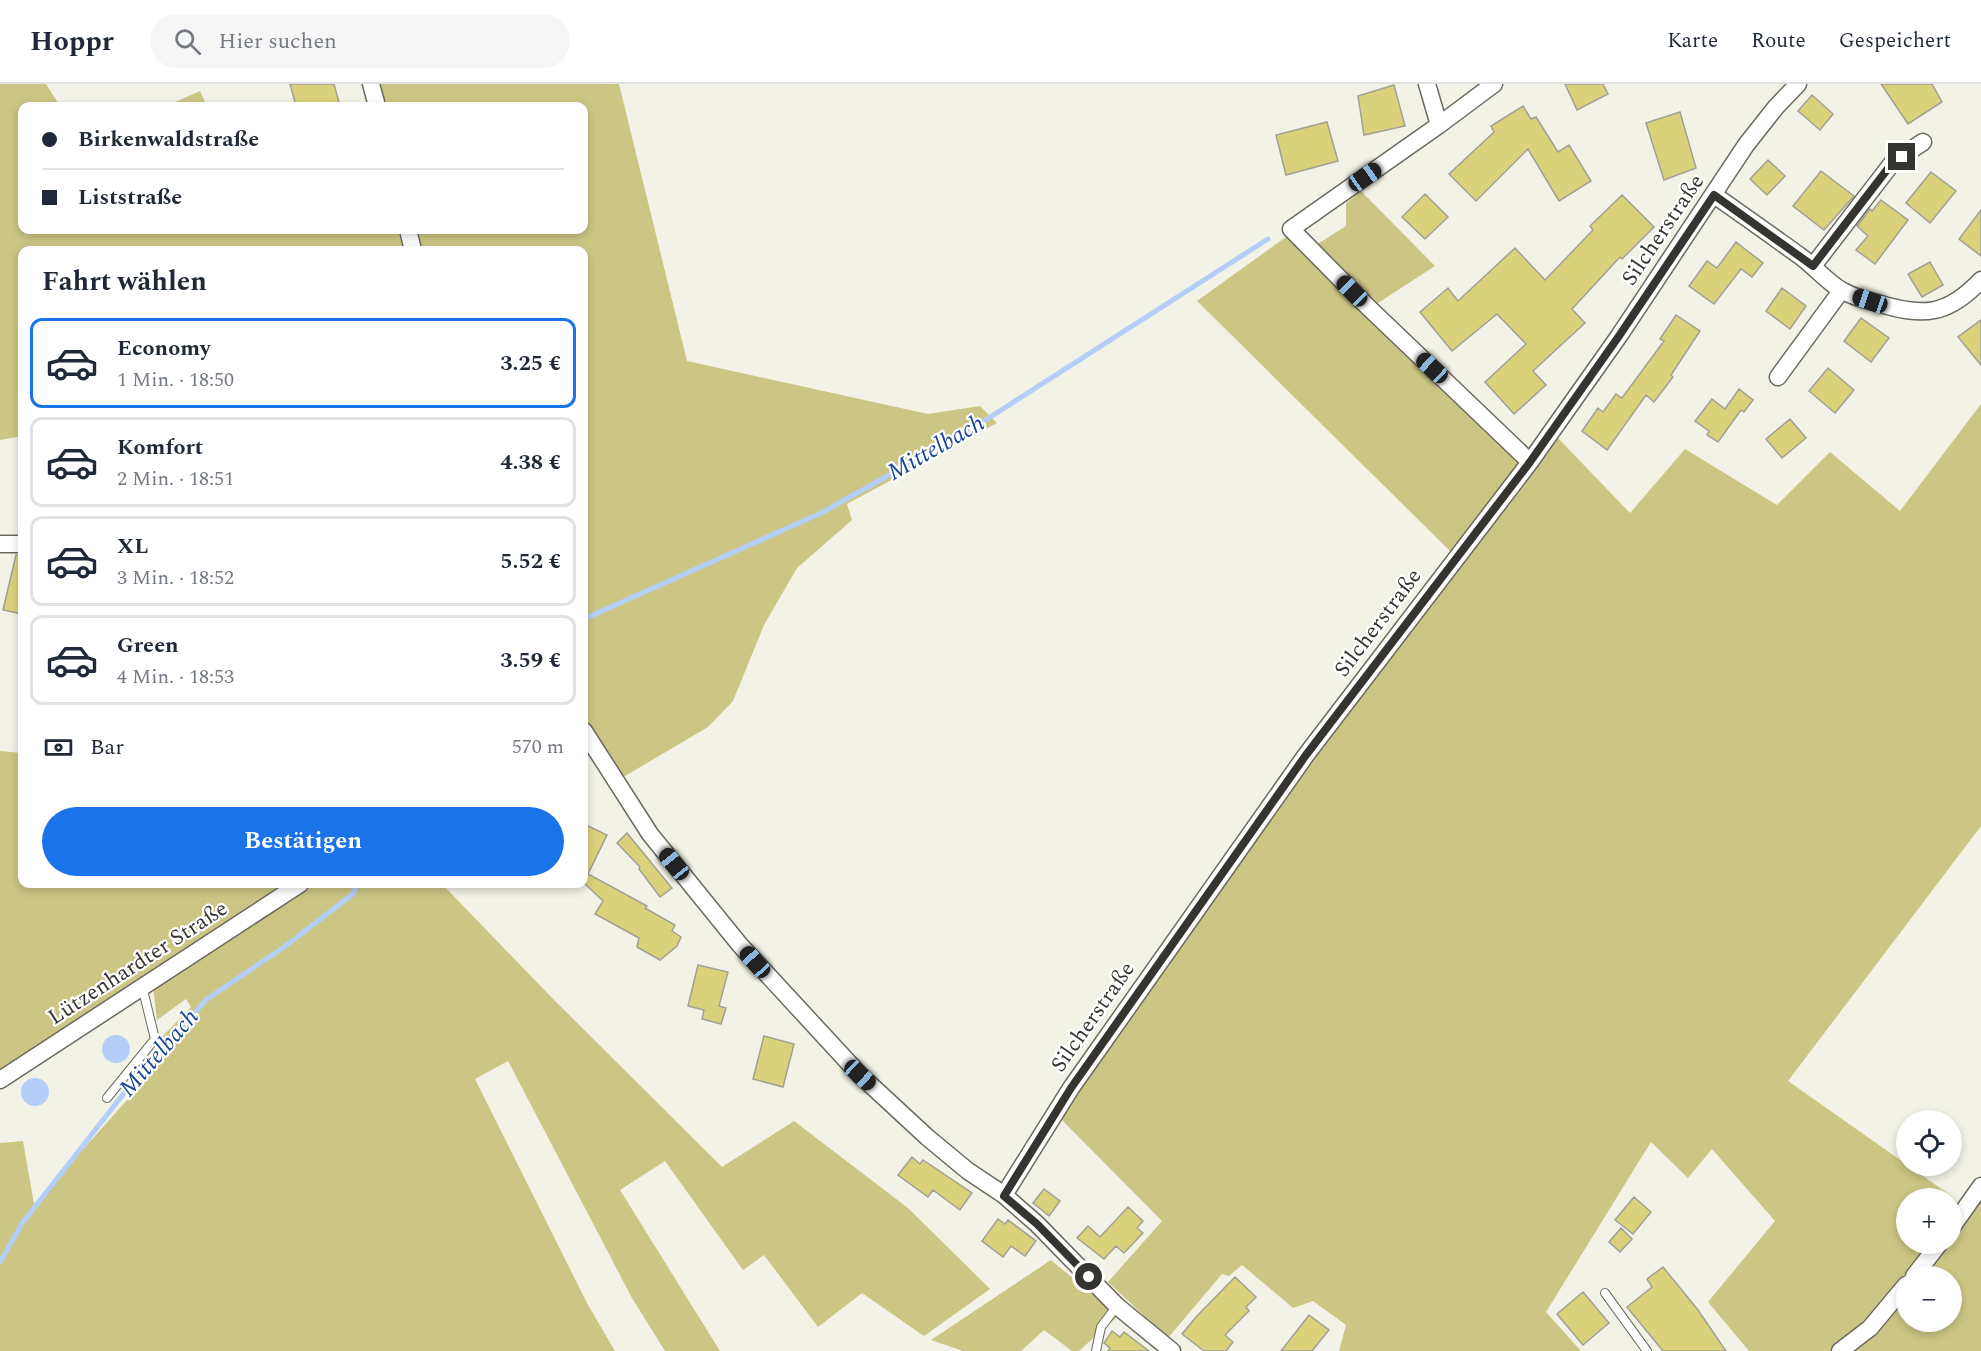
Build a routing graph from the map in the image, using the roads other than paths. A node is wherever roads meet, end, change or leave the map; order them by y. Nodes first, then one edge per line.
1 (371, 84) edge
2 (1427, 84) edge
3 (1494, 84) edge
4 (1798, 84) edge
5 (375, 102) edge
6 (1440, 125) junction
7 (1923, 142) dead end
8 (1714, 195) junction
9 (1813, 266) junction
10 (1981, 280) edge
11 (1841, 291) junction
12 (1778, 377) dead end
13 (1530, 462) junction
14 (0, 544) edge
15 (18, 544) edge
16 (588, 737) edge
17 (294, 888) edge
18 (142, 986) junction
19 (0, 1080) edge
20 (107, 1098) dead end
21 (1981, 1186) edge
22 (1004, 1196) junction
23 (1962, 1213) edge
24 (1931, 1254) edge
25 (1922, 1266) edge
26 (1605, 1293) dead end
27 (1896, 1297) edge
28 (1117, 1306) junction
29 (1096, 1351) edge
30 (1172, 1351) edge
31 (1647, 1351) edge
32 (1840, 1351) edge

1 - 5 street
2 - 6 street
3 - 6 street
4 - 8 street, Silcherstraße
6 - 13 street
7 - 9 street
8 - 9 street
8 - 13 street, Silcherstraße
9 - 11 street
10 - 11 street
11 - 12 street
13 - 22 street, Silcherstraße
14 - 15 street
16 - 22 street
17 - 18 street, Lützenhardter Straße
18 - 19 street, Lützenhardter Straße
18 - 20 lane
21 - 23 street
22 - 28 street
24 - 25 street
26 - 31 lane
27 - 32 street
28 - 29 lane
28 - 30 street

